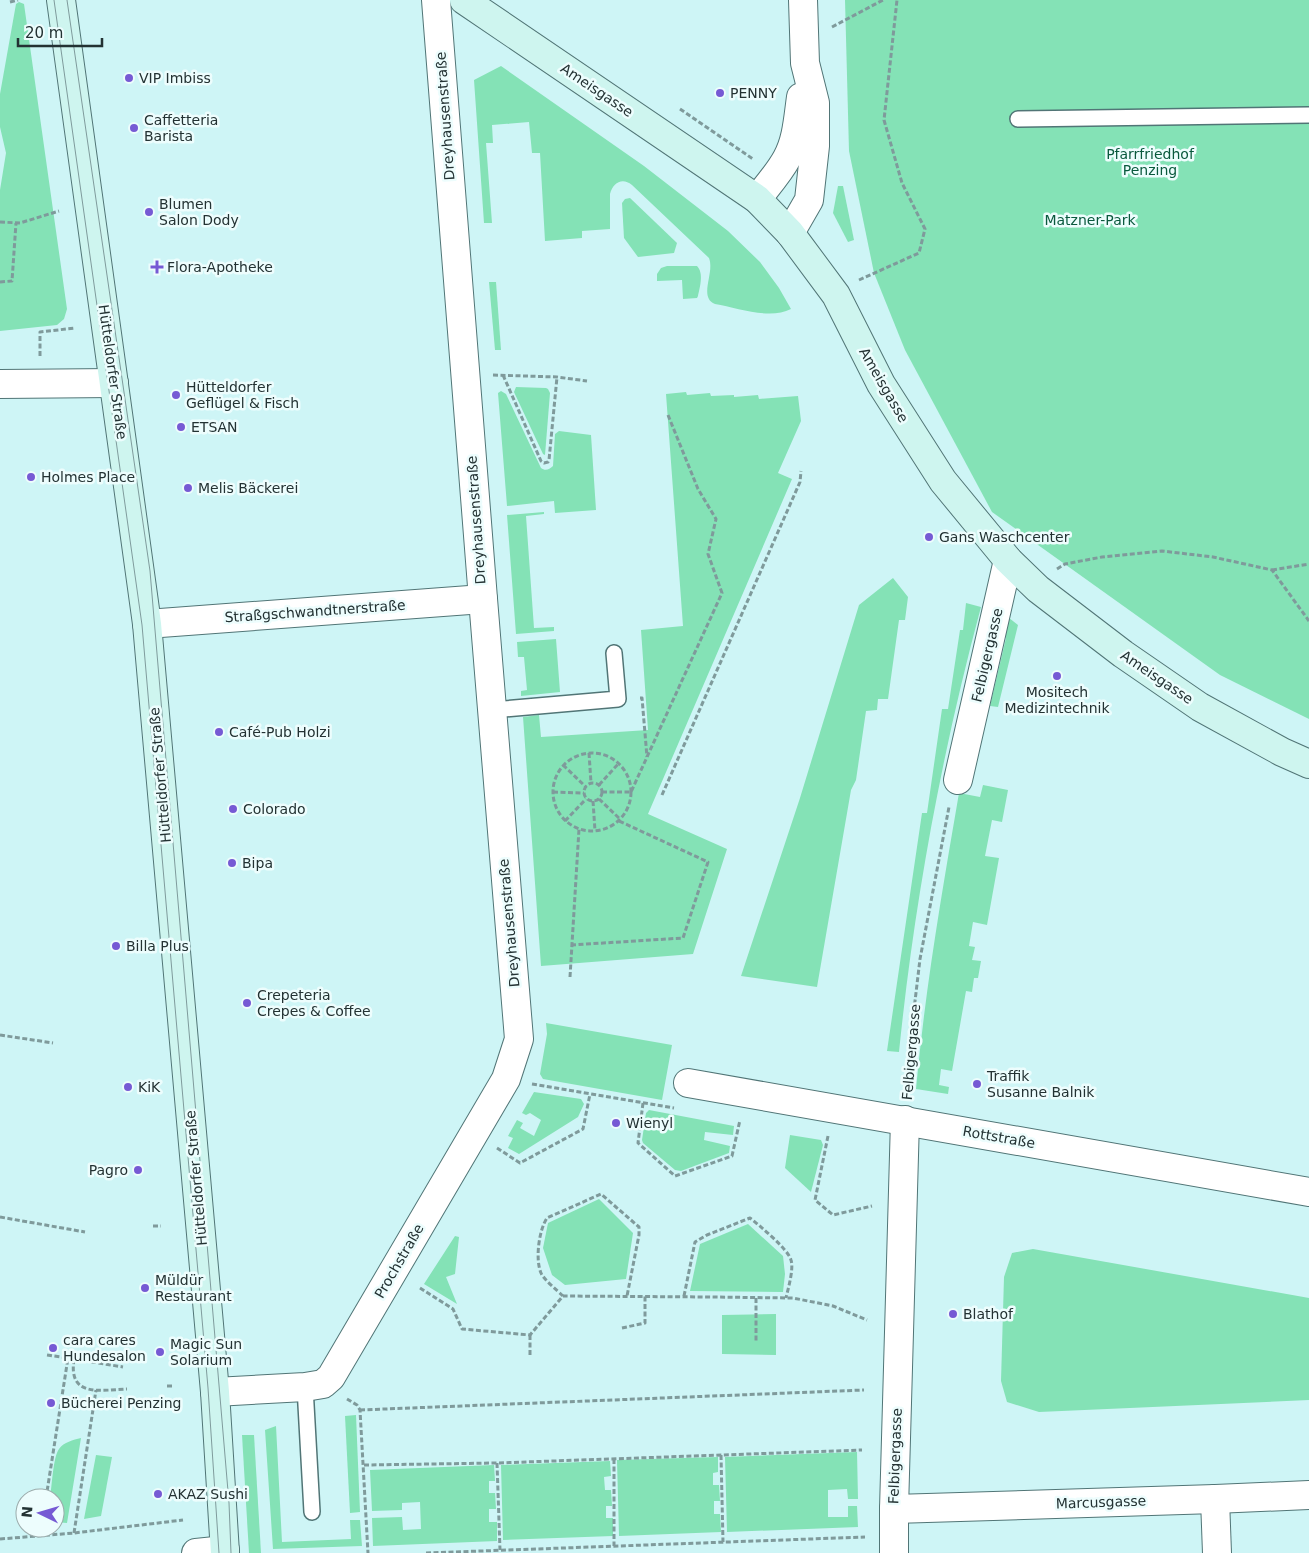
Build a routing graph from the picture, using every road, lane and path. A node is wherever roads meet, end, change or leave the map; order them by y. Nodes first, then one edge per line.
1 (18, 0) edge
2 (61, 0) edge
3 (436, 0) edge
4 (464, 0) edge
5 (803, 0) edge
6 (883, 0) edge
7 (897, 0) edge
8 (10, 2) dead end
9 (804, 53) junction
10 (1309, 115) edge
11 (1018, 119) dead end
12 (757, 199) junction
13 (59, 211) dead end
14 (0, 222) edge
15 (16, 223) junction
16 (790, 233) junction
17 (0, 282) edge
18 (859, 288) dead end
19 (75, 328) dead end
20 (40, 357) dead end
21 (490, 375) dead end
22 (503, 375) junction
23 (557, 377) junction
24 (587, 381) dead end
25 (114, 383) junction
26 (0, 384) edge
27 (668, 415) dead end
28 (801, 471) dead end
29 (1008, 560) junction
30 (1309, 564) edge
31 (1272, 570) junction
32 (1062, 576) dead end
33 (483, 599) junction
34 (1309, 621) edge
35 (147, 624) junction
36 (614, 653) dead end
37 (618, 699) junction
38 (492, 710) junction
39 (589, 752) junction
40 (647, 757) junction
41 (619, 763) junction
42 (1309, 764) edge
43 (563, 765) junction
44 (958, 780) joint
45 (591, 783) junction
46 (599, 785) junction
47 (586, 786) junction
48 (553, 792) junction
49 (602, 792) junction
50 (631, 792) junction
51 (584, 793) junction
52 (662, 795) dead end
53 (586, 798) junction
54 (599, 799) junction
55 (593, 801) junction
56 (619, 820) junction
57 (565, 821) junction
58 (579, 829) junction
59 (595, 831) junction
60 (571, 945) junction
61 (570, 977) dead end
62 (0, 1035) edge
63 (519, 1039) joint
64 (53, 1043) dead end
65 (507, 1075) junction
66 (688, 1083) joint
67 (590, 1094) junction
68 (643, 1103) junction
69 (740, 1120) dead end
70 (905, 1120) junction
71 (828, 1136) dead end
72 (497, 1148) dead end
73 (1309, 1192) edge
74 (872, 1206) dead end
75 (0, 1217) edge
76 (153, 1226) dead end
77 (161, 1226) dead end
78 (85, 1232) dead end
79 (420, 1288) dead end
80 (563, 1296) junction
81 (627, 1296) junction
82 (645, 1296) junction
83 (684, 1296) junction
84 (756, 1298) junction
85 (786, 1298) junction
86 (867, 1320) dead end
87 (622, 1328) dead end
88 (530, 1335) junction
89 (756, 1341) dead end
90 (47, 1356) dead end
91 (530, 1356) dead end
92 (68, 1358) junction
93 (74, 1359) junction
94 (123, 1366) dead end
95 (320, 1383) junction
96 (167, 1386) dead end
97 (173, 1386) dead end
98 (127, 1389) dead end
99 (96, 1390) junction
100 (864, 1390) dead end
101 (215, 1392) junction
102 (360, 1410) junction
103 (862, 1450) dead end
104 (721, 1455) junction
105 (614, 1458) junction
106 (497, 1462) junction
107 (364, 1465) junction
108 (48, 1488) edge
109 (1309, 1495) edge
110 (1215, 1499) junction
111 (894, 1508) junction
112 (312, 1512) dead end
113 (183, 1520) dead end
114 (74, 1533) junction
115 (65, 1534) edge
116 (866, 1537) dead end
117 (15, 1538) edge
118 (0, 1539) edge
119 (723, 1542) junction
120 (614, 1546) junction
121 (500, 1550) junction
122 (225, 1551) edge
123 (196, 1553) edge
124 (368, 1553) edge
125 (426, 1553) edge
126 (894, 1553) edge
127 (1217, 1553) edge

1 - 8 path
2 - 25 main road, Hütteldorfer Straße
3 - 33 street, Dreyhausenstraße
4 - 12 main road, Ameisgasse
5 - 9 street
6 - 9 path
7 - 18 path
9 - 12 street
9 - 16 street
10 - 11 lane
12 - 16 main road, Ameisgasse
13 - 15 path
14 - 15 path
15 - 17 path
16 - 29 main road, Ameisgasse
19 - 20 path
21 - 22 path
22 - 23 path
22 - 23 path
23 - 24 path
25 - 26 street
25 - 35 main road, Hütteldorfer Straße
27 - 40 path
28 - 52 path
29 - 42 main road, Ameisgasse
29 - 44 street, Felbigergasse
30 - 31 path
31 - 32 path
31 - 34 path
33 - 35 street, Straßgschwandtnerstraße
33 - 38 street, Dreyhausenstraße
35 - 101 main road, Hütteldorfer Straße
36 - 37 lane
37 - 38 lane
37 - 40 path
38 - 63 street, Dreyhausenstraße
39 - 41 path
39 - 43 path
39 - 45 path
40 - 50 path
41 - 46 path
41 - 50 path
43 - 47 path
43 - 48 path
44 - 70 path, Felbigergasse
45 - 46 path
45 - 47 path
46 - 49 path
47 - 51 path
48 - 51 path
48 - 57 path
49 - 50 path
49 - 54 path
50 - 56 path
51 - 53 path
53 - 55 path
53 - 57 path
54 - 55 path
54 - 56 path
55 - 59 path
56 - 59 path
56 - 60 path
57 - 58 path
58 - 59 path
58 - 60 path
60 - 61 path
62 - 64 path
63 - 65 street, Prochstraße
65 - 67 path
65 - 95 street, Prochstraße
66 - 68 path
66 - 70 street, Rottstraße
67 - 68 path
67 - 72 path
68 - 69 path
70 - 73 street, Rottstraße
70 - 111 street, Felbigergasse
71 - 74 path
75 - 78 path
76 - 77 path
79 - 88 path
80 - 81 path
80 - 81 path
80 - 88 path
81 - 82 path
82 - 83 path
82 - 87 path
83 - 84 path
83 - 85 path
84 - 85 path
84 - 89 path
85 - 86 path
88 - 91 path
90 - 92 path
92 - 93 path
92 - 108 path
93 - 94 path
93 - 99 path
95 - 101 street
95 - 102 path
95 - 112 lane
96 - 97 path
98 - 99 path
99 - 114 path
100 - 102 path
101 - 122 main road, Hütteldorfer Straße
102 - 107 path
103 - 104 path
104 - 105 path
104 - 119 path
105 - 106 path
105 - 120 path
106 - 107 path
106 - 121 path
107 - 124 path
109 - 110 street, Marcusgasse
110 - 111 street, Marcusgasse
110 - 127 street
111 - 126 street, Felbigergasse
113 - 114 path
114 - 115 path
116 - 119 path
117 - 118 path
119 - 120 path
120 - 121 path
121 - 125 path
122 - 123 street

